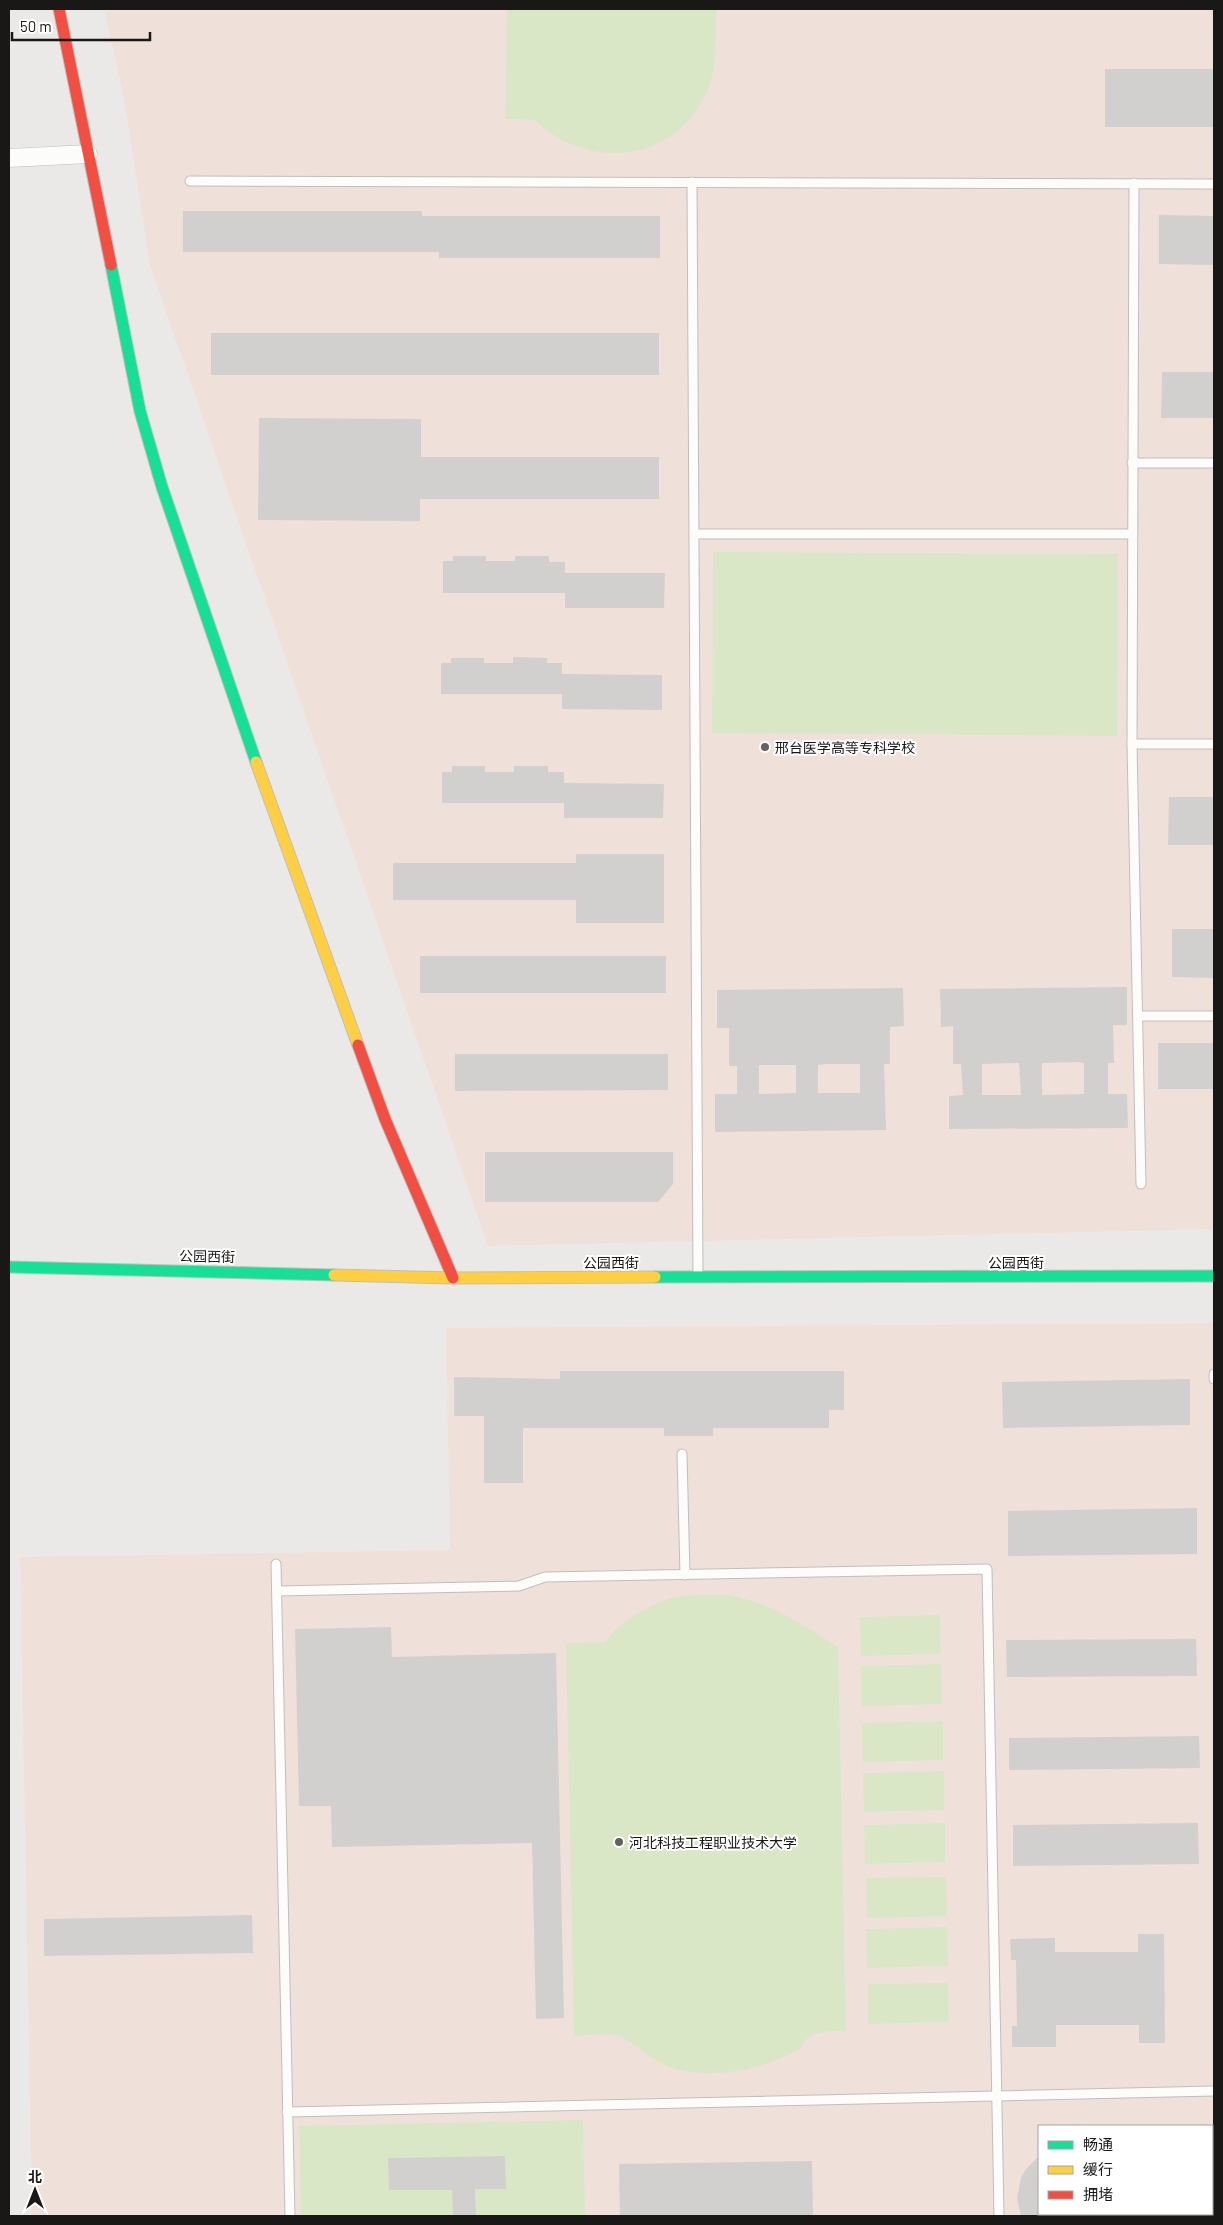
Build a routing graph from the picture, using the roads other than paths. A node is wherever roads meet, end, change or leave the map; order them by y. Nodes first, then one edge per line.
1 (59, 9) edge
2 (88, 154) junction
3 (9, 158) edge
4 (190, 181) dead end
5 (692, 182) junction
6 (1134, 183) junction
7 (1214, 184) edge
8 (1132, 463) junction
9 (1214, 463) edge
10 (694, 534) junction
11 (1132, 534) junction
12 (1132, 744) junction
13 (1214, 744) edge
14 (1138, 1016) junction
15 (1214, 1016) edge
16 (1141, 1184) dead end
17 (9, 1266) edge
18 (1214, 1276) edge
19 (698, 1277) junction
20 (453, 1278) junction
21 (1214, 1374) edge
22 (1214, 1379) edge
23 (682, 1454) dead end
24 (276, 1564) dead end
25 (685, 1575) junction
26 (277, 1591) junction
27 (1214, 2091) edge
28 (996, 2096) junction
29 (287, 2112) junction
30 (290, 2216) edge
31 (999, 2216) edge

1 - 2 street
2 - 3 street
2 - 20 street
4 - 5 lane
5 - 6 lane
5 - 10 lane
6 - 7 lane
6 - 8 lane
8 - 9 lane
8 - 11 lane
10 - 11 lane
10 - 19 lane
11 - 12 lane
12 - 13 lane
12 - 14 lane
14 - 15 lane
14 - 16 lane
17 - 20 street, 公园西街
18 - 19 street, 公园西街
19 - 20 street, 公园西街
21 - 22 lane
23 - 25 lane
24 - 26 lane
25 - 26 lane
25 - 28 lane
26 - 29 lane
27 - 28 lane
28 - 29 lane
28 - 31 lane
29 - 30 lane

